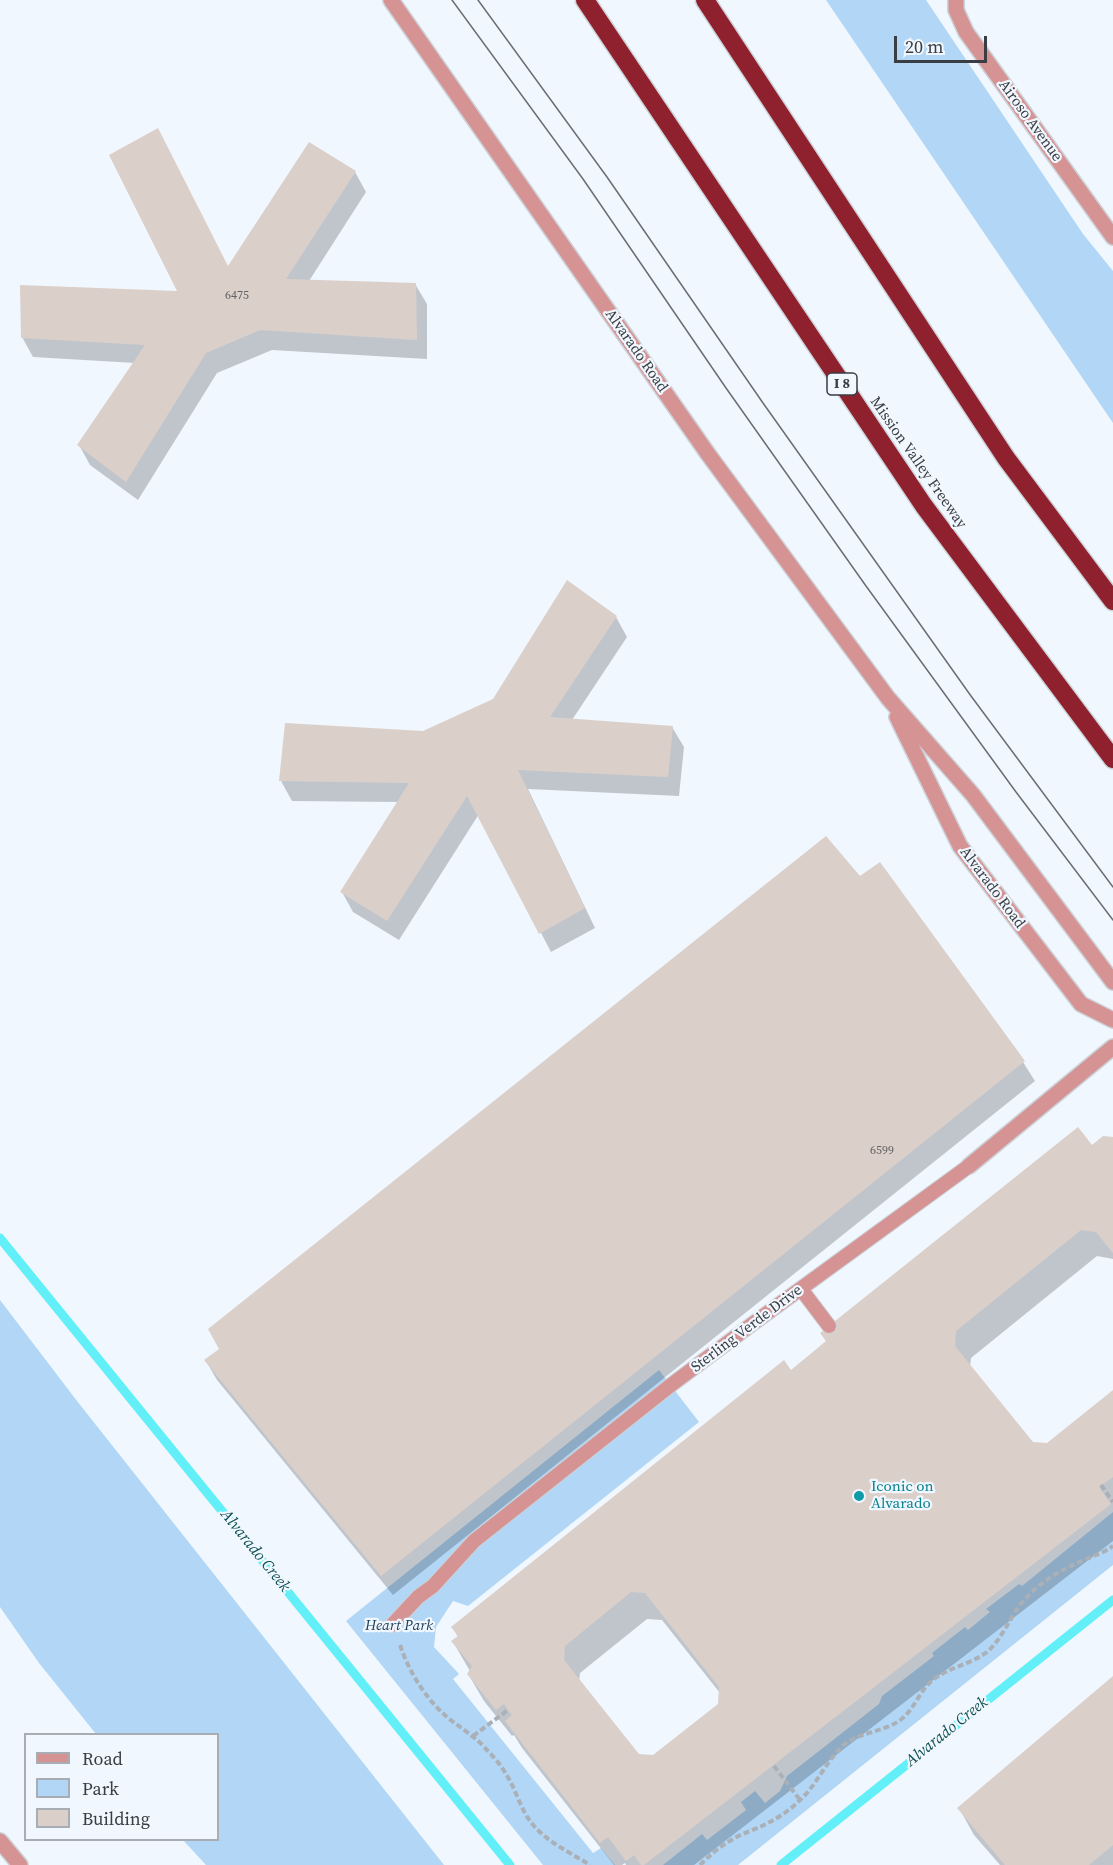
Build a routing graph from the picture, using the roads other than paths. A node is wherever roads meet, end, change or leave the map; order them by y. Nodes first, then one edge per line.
1 (391, 0) edge
2 (585, 0) edge
3 (705, 0) edge
4 (956, 0) edge
5 (1113, 237) edge
6 (1113, 601) edge
7 (888, 698) junction
8 (1113, 759) edge
9 (1113, 982) edge
10 (1113, 1020) edge
11 (1113, 1047) edge
12 (969, 1166) joint
13 (801, 1289) junction
14 (829, 1326) dead end
15 (392, 1625) road end
16 (0, 1841) edge
17 (20, 1865) edge

1 - 7 street, Alvarado Road
2 - 8 highway, Mission Valley Freeway / I 8
3 - 6 highway
4 - 5 street, Airoso Avenue
7 - 9 street, Alvarado Road
7 - 10 street, Alvarado Road
11 - 12 street, Sterling Verde Drive
12 - 13 lane, Sterling Verde Drive
13 - 14 lane
13 - 15 lane, Sterling Verde Drive
16 - 17 street

